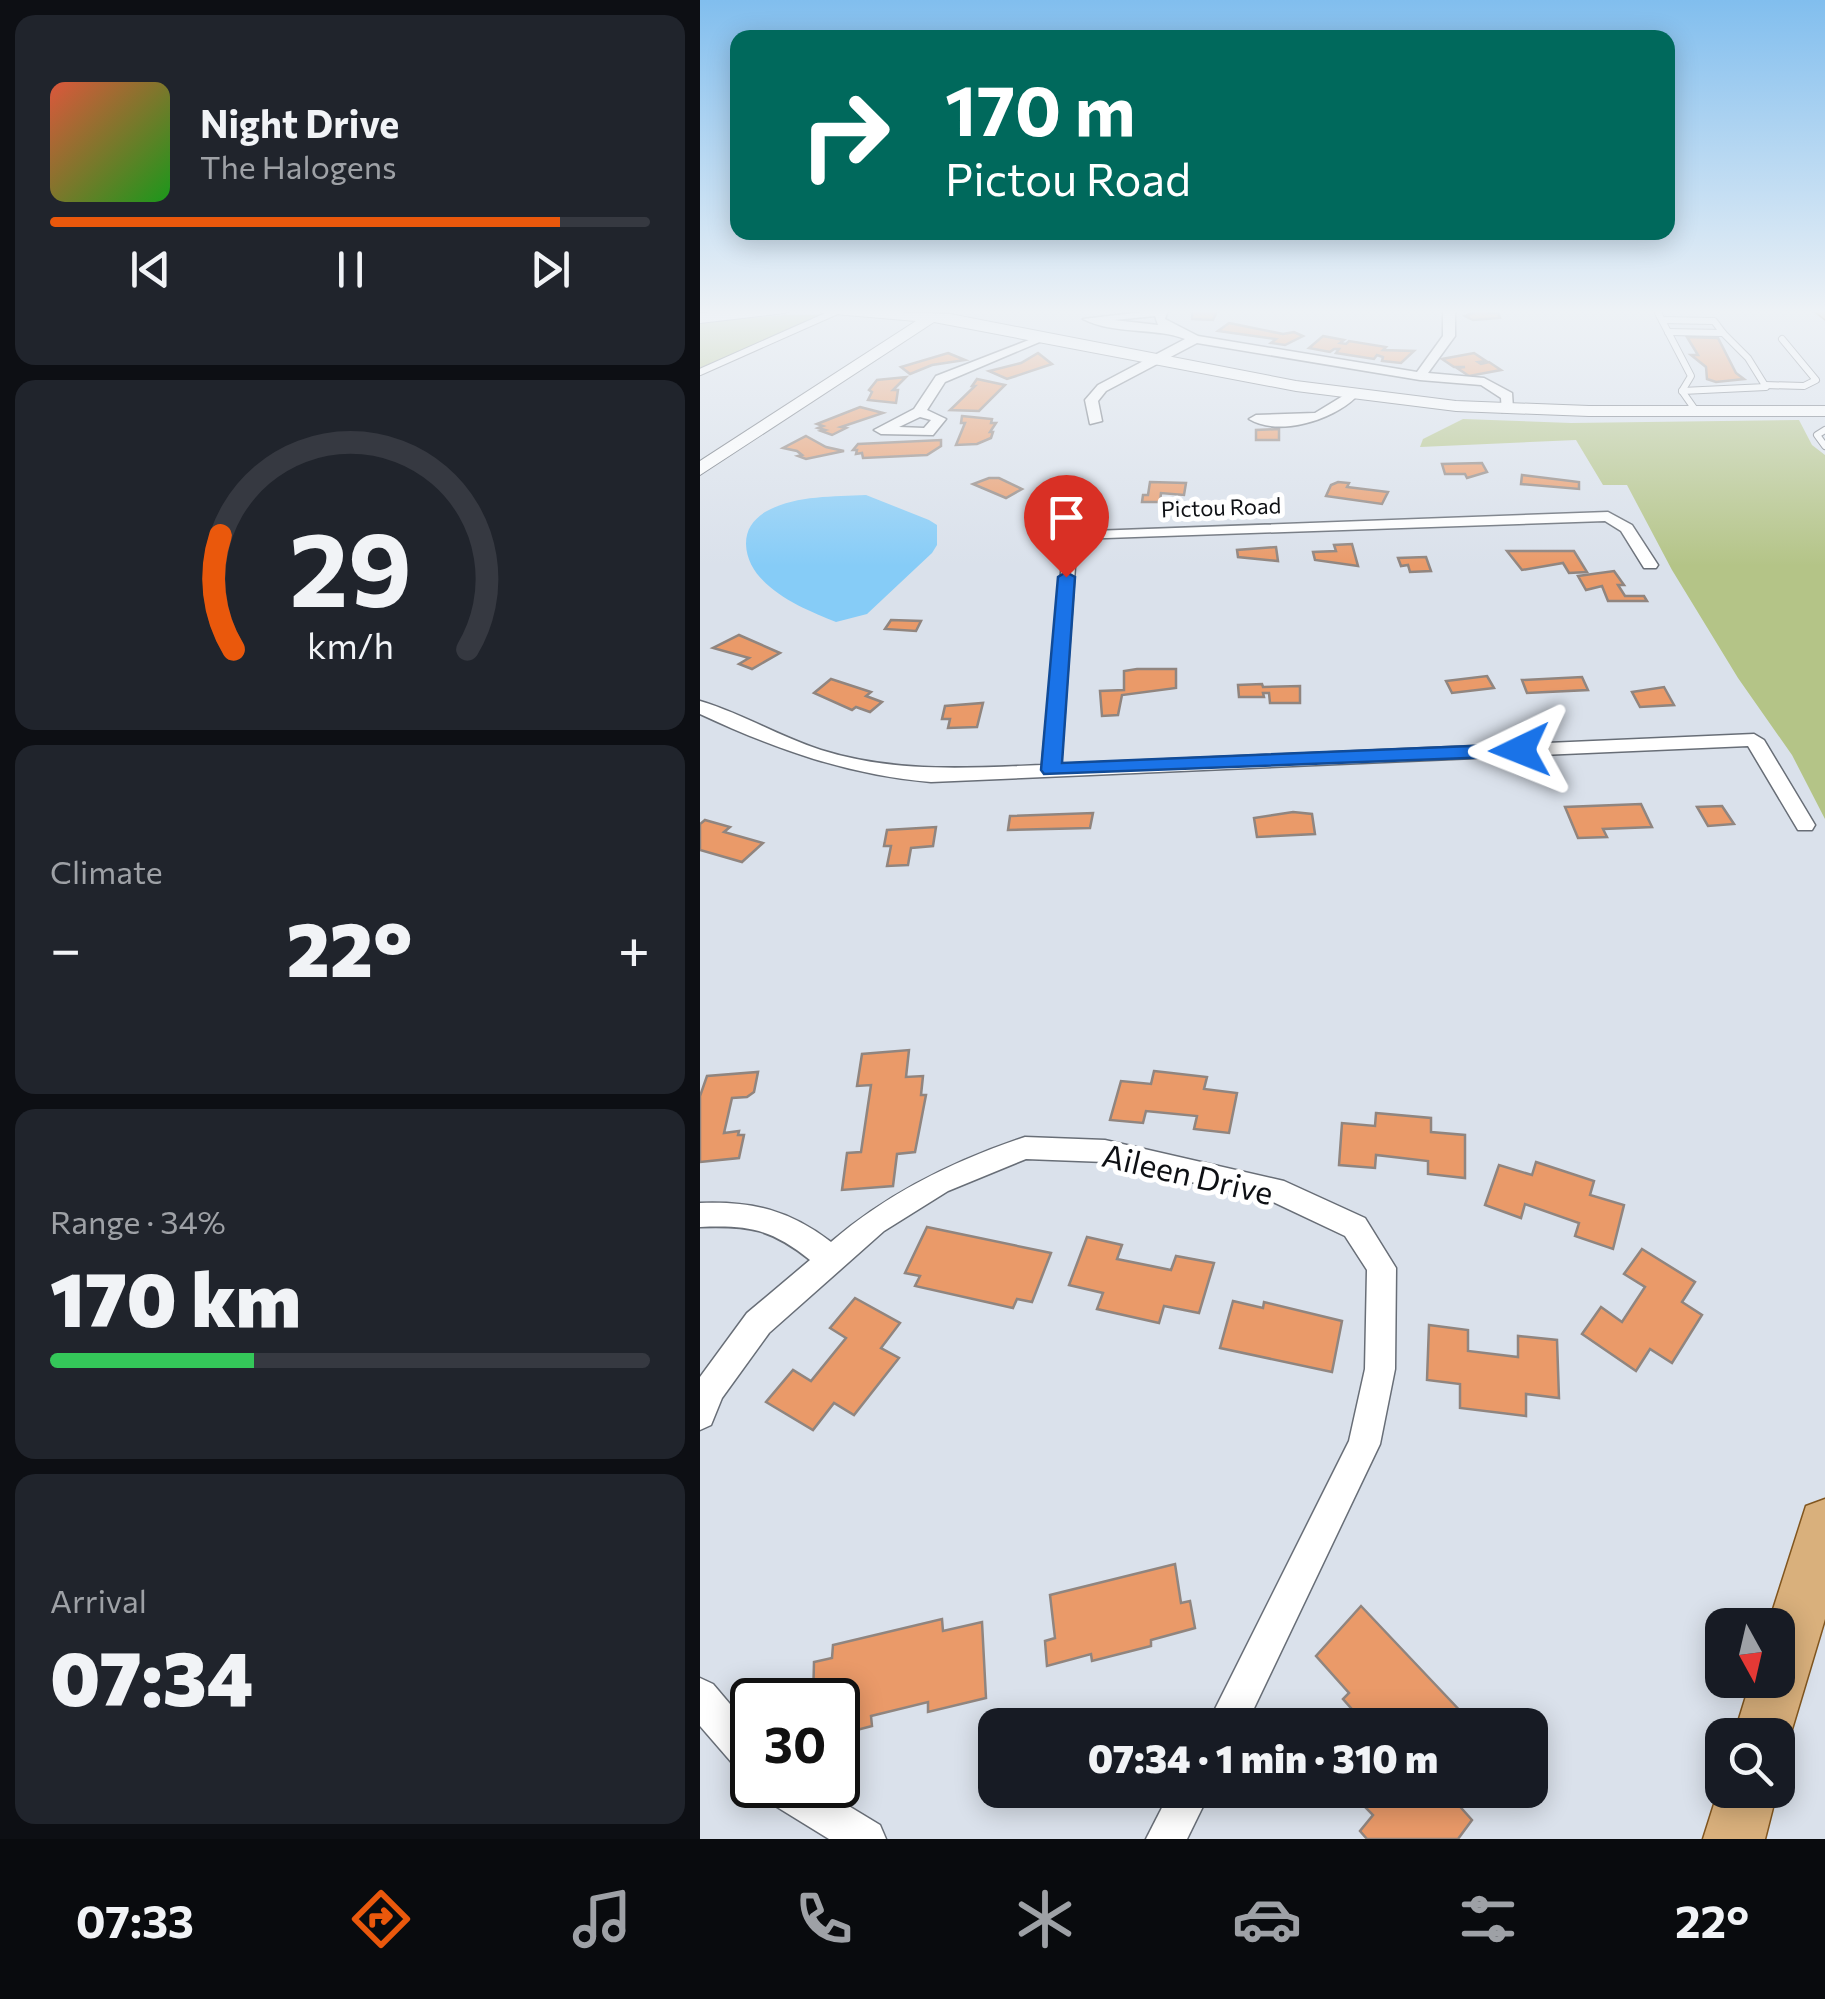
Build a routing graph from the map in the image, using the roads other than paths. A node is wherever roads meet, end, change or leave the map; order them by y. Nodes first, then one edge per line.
1 (812, 395) edge
2 (930, 395) edge
3 (1094, 395) edge
4 (1351, 395) joint
5 (1505, 395) edge
6 (1685, 395) edge
7 (1507, 409) junction
8 (1696, 411) junction
9 (919, 412) dead end
10 (1823, 413) edge
11 (1256, 418) dead end
12 (1096, 421) dead end
13 (1825, 430) edge
14 (1825, 446) edge
15 (702, 466) edge
16 (1650, 565) dead end
17 (700, 707) edge
18 (1051, 770) junction
19 (1804, 825) dead end
20 (700, 1215) edge
21 (831, 1258) junction
22 (700, 1414) edge
23 (1825, 1525) edge
24 (700, 1697) edge
25 (1234, 1708) edge
26 (1768, 1718) edge
27 (730, 1732) edge
28 (815, 1808) edge
29 (1182, 1808) edge
30 (1743, 1808) edge
31 (866, 1839) edge
32 (1166, 1839) edge
33 (1734, 1839) edge

1 - 15 main road
2 - 9 street
3 - 12 street
4 - 7 main road
4 - 11 street
5 - 7 street
6 - 8 lane
7 - 8 main road
8 - 10 main road
13 - 14 lane
16 - 18 street, Pictou Road
17 - 18 street
18 - 19 street
20 - 21 street
21 - 22 street, Aileen Drive
21 - 25 street, Aileen Drive
23 - 26 main road
24 - 27 street
28 - 31 street
29 - 32 street
30 - 33 main road

